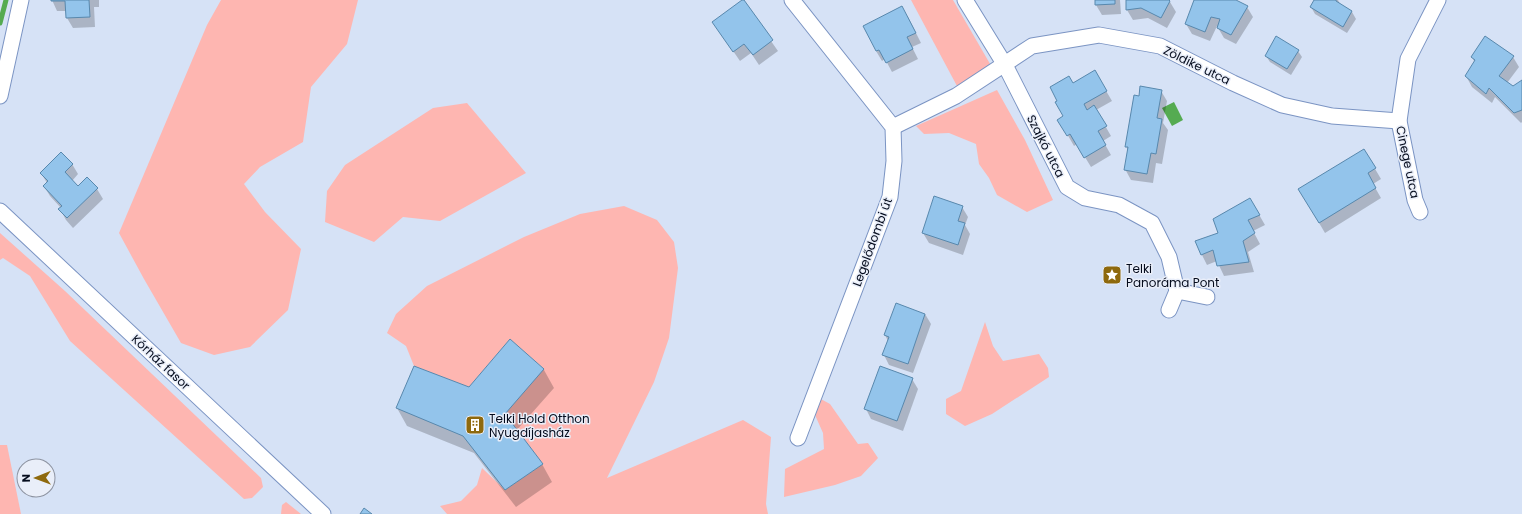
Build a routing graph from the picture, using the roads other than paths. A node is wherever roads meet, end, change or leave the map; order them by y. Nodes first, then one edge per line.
1 (21, 0) edge
2 (792, 0) edge
3 (965, 0) edge
4 (1438, 0) edge
5 (1005, 65) junction
6 (0, 96) edge
7 (1399, 121) junction
8 (893, 127) junction
9 (0, 211) edge
10 (1420, 212) dead end
11 (1177, 291) junction
12 (1207, 297) dead end
13 (1169, 310) dead end
14 (798, 438) dead end
15 (323, 514) edge

1 - 6 street
2 - 8 street
3 - 5 street, Szajkó utca
4 - 7 street, Cinege utca
5 - 7 street, Zöldike utca
5 - 8 street, Zöldike utca
5 - 11 street, Szajkó utca
7 - 10 street, Cinege utca
8 - 14 street, Legelődombi út
9 - 15 street, Kórház fasor
11 - 12 street
11 - 13 street

